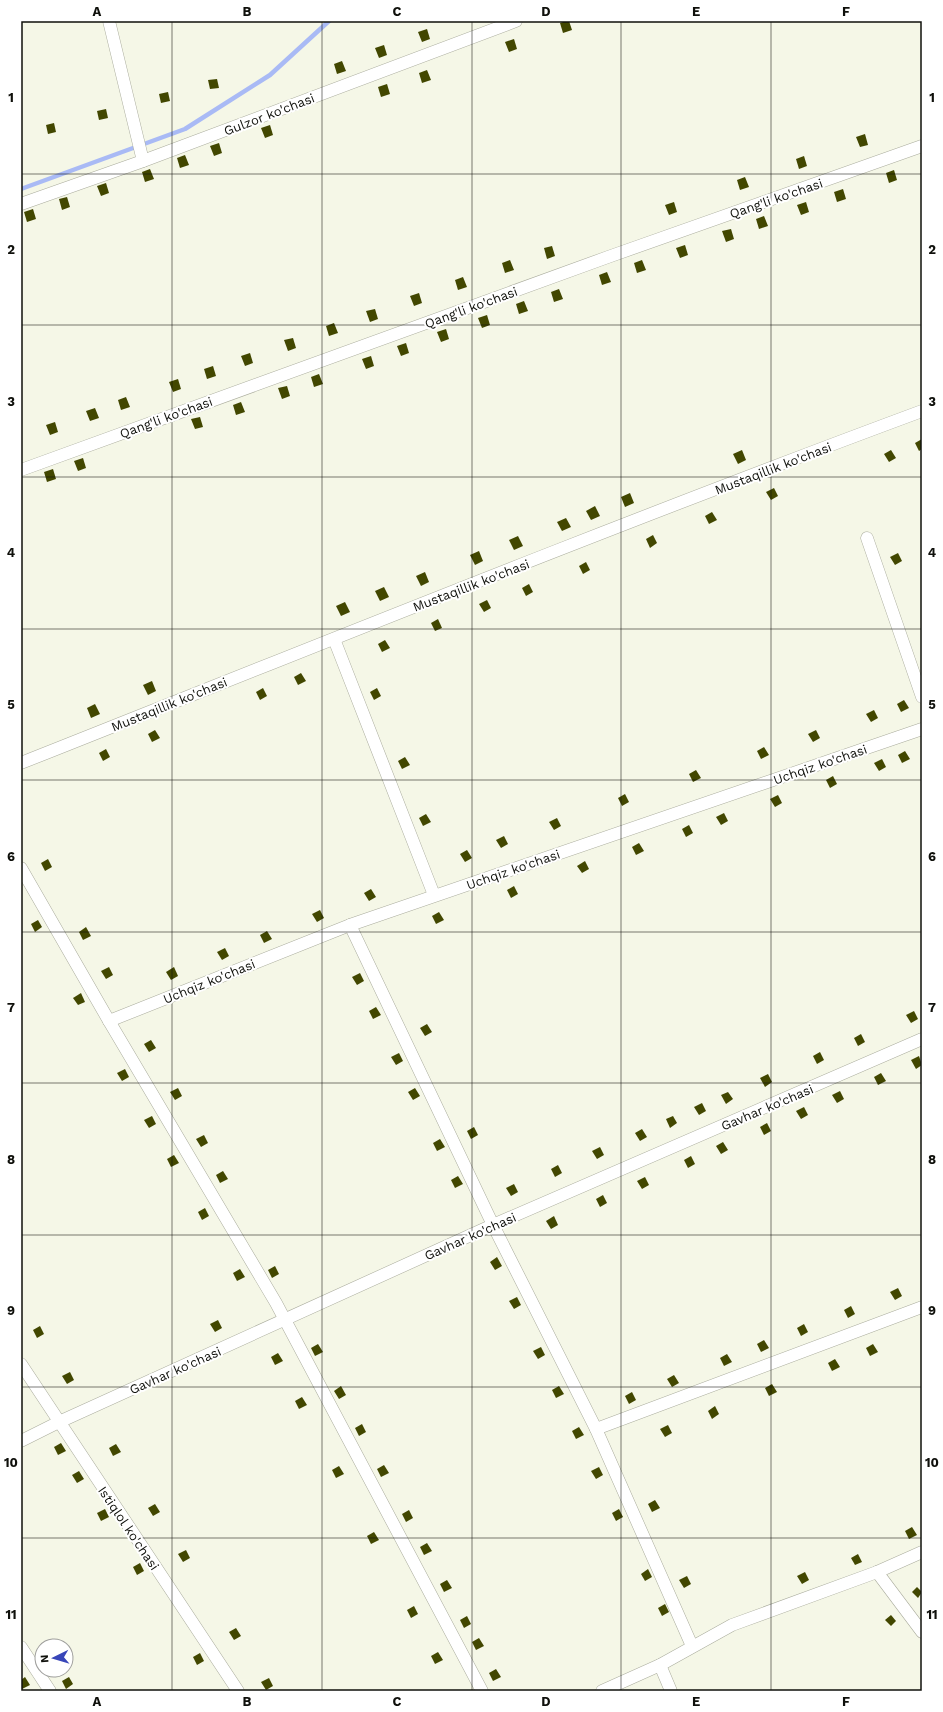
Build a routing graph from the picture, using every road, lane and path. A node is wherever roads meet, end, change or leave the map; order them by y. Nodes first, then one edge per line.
1 (109, 21) edge
2 (516, 21) edge
3 (922, 146) edge
4 (144, 160) junction
5 (21, 204) edge
6 (922, 411) edge
7 (21, 470) edge
8 (867, 538) dead end
9 (334, 639) junction
10 (922, 697) edge
11 (922, 729) edge
12 (21, 763) edge
13 (21, 868) edge
14 (434, 895) junction
15 (350, 925) junction
16 (109, 1021) junction
17 (922, 1039) edge
18 (494, 1224) junction
19 (922, 1307) edge
20 (285, 1320) junction
21 (21, 1364) edge
22 (59, 1422) junction
23 (596, 1429) junction
24 (21, 1441) edge
25 (922, 1552) edge
26 (877, 1572) junction
27 (922, 1632) edge
28 (692, 1646) junction
29 (21, 1647) edge
30 (660, 1665) junction
31 (50, 1691) edge
32 (238, 1691) edge
33 (482, 1691) edge
34 (602, 1691) edge
35 (672, 1691) edge

1 - 4 street
2 - 4 street, Gulzor ko'chasi
3 - 7 street, Qang'li ko'chasi
4 - 5 street, Gulzor ko'chasi
6 - 9 street, Mustaqillik ko'chasi
8 - 10 street
9 - 12 street, Mustaqillik ko'chasi
9 - 14 street
11 - 14 street, Uchqiz ko'chasi
13 - 16 street
14 - 15 street, Uchqiz ko'chasi
15 - 16 street, Uchqiz ko'chasi
15 - 18 street
16 - 20 street
17 - 18 street, Gavhar ko'chasi
18 - 20 street, Gavhar ko'chasi
18 - 23 street
19 - 23 street
20 - 22 street, Gavhar ko'chasi
20 - 33 street
21 - 22 street, Istiqlol ko'chasi
22 - 24 street, Gavhar ko'chasi
22 - 32 street, Istiqlol ko'chasi
23 - 28 street
25 - 26 street
26 - 27 street
26 - 28 street
28 - 30 street
29 - 31 street
30 - 34 street
30 - 35 street

